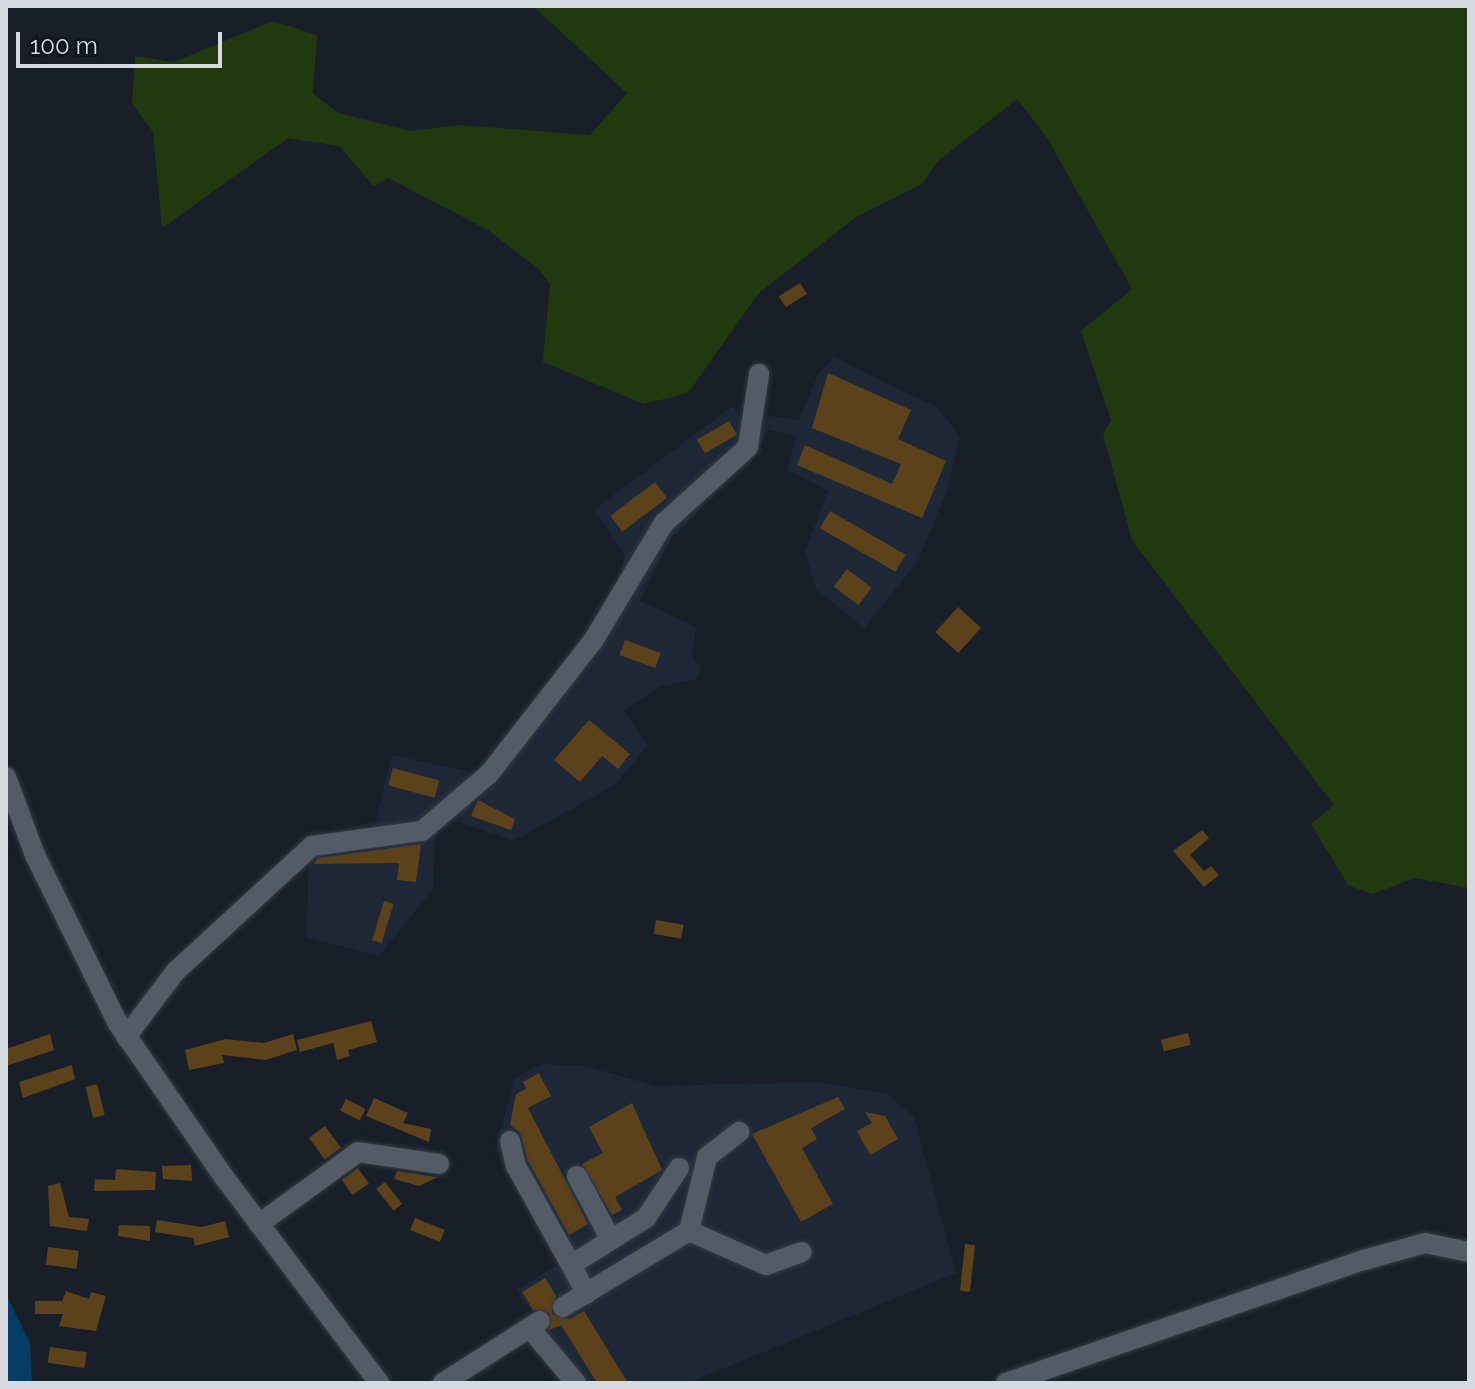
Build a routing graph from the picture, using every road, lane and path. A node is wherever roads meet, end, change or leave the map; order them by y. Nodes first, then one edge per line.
1 (759, 374) dead end
2 (6, 777) edge
3 (126, 1037) junction
4 (739, 1132) dead end
5 (510, 1141) dead end
6 (439, 1164) dead end
7 (679, 1168) dead end
8 (577, 1176) dead end
9 (259, 1224) junction
10 (689, 1231) junction
11 (611, 1240) junction
12 (802, 1252) dead end
13 (1469, 1252) edge
14 (571, 1265) junction
15 (587, 1294) junction
16 (563, 1307) dead end
17 (379, 1383) edge
18 (443, 1383) edge
19 (576, 1383) edge
20 (1006, 1383) edge

1 - 3 street
2 - 3 street
3 - 9 street
4 - 10 street
5 - 14 street
6 - 9 street
7 - 11 street
8 - 11 street
9 - 17 street
10 - 12 street
10 - 15 street
11 - 14 street
13 - 20 street
14 - 15 street
15 - 16 street
18 - 19 street

